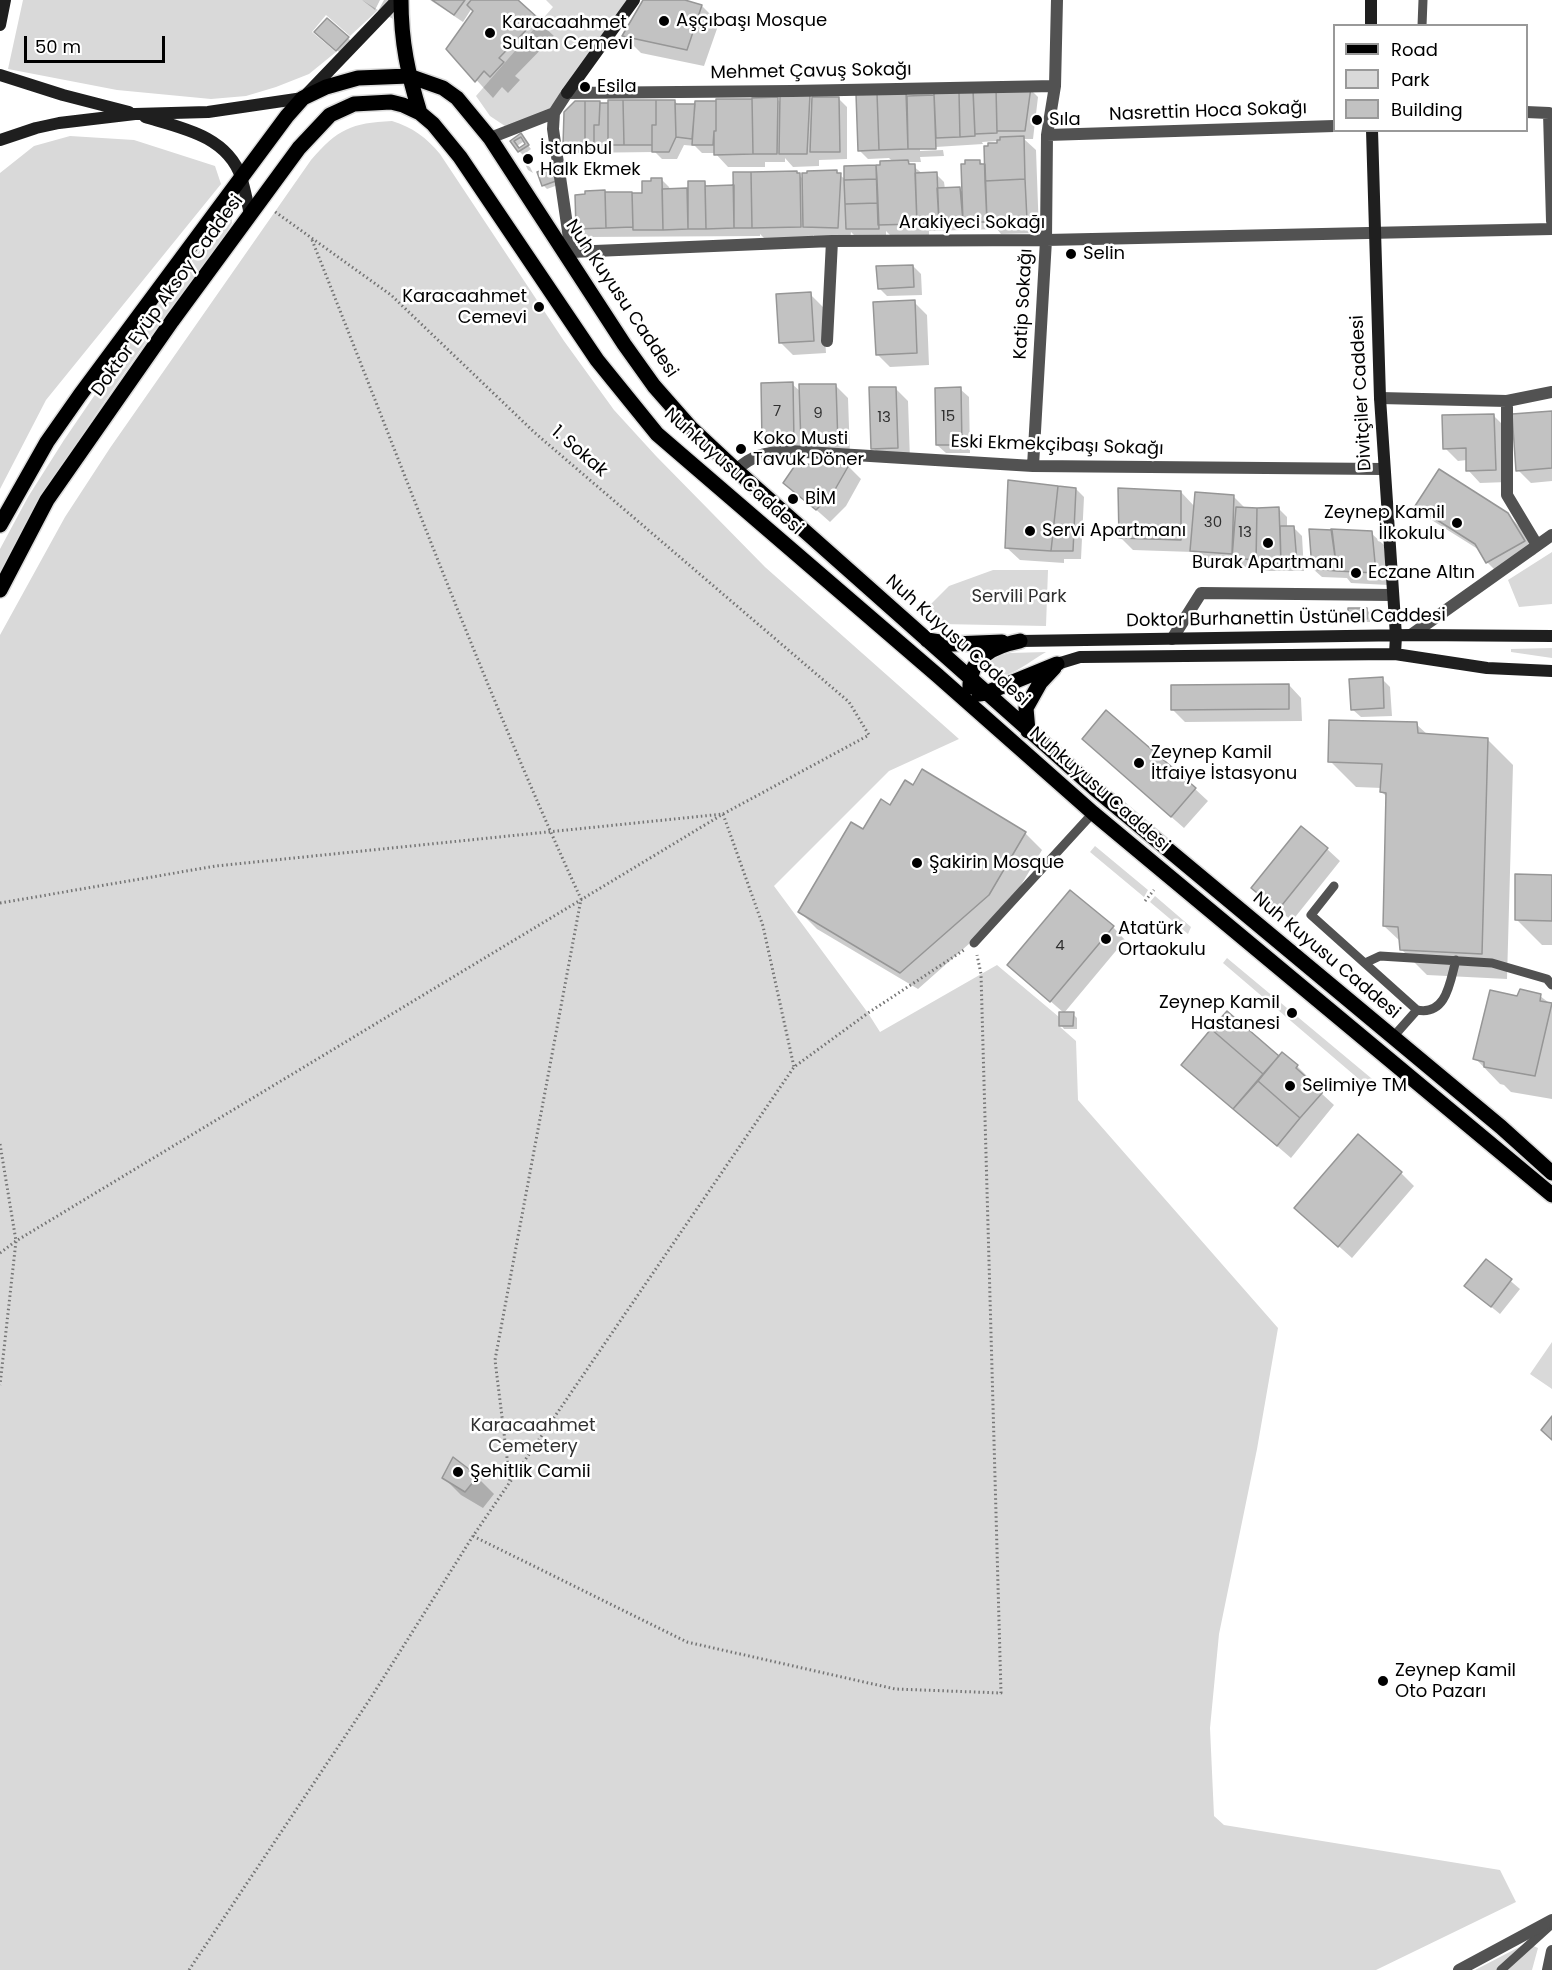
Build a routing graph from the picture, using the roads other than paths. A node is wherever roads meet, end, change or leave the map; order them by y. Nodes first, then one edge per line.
1 (5, 0) edge
2 (399, 0) edge
3 (634, 0) edge
4 (1057, 0) edge
5 (1371, 0) edge
6 (1423, 0) edge
7 (1371, 24) edge
8 (1422, 24) edge
9 (0, 25) edge
10 (0, 75) edge
11 (409, 76) junction
12 (1055, 86) junction
13 (567, 93) junction
14 (303, 98) junction
15 (1528, 112) edge
16 (420, 113) junction
17 (554, 113) junction
18 (135, 114) junction
19 (1333, 126) edge
20 (1372, 132) edge
21 (1047, 135) junction
22 (490, 138) junction
23 (0, 140) edge
24 (241, 177) junction
25 (250, 214) junction
26 (1552, 221) edge
27 (1552, 229) edge
28 (1374, 232) junction
29 (1046, 240) junction
30 (832, 241) junction
31 (569, 253) junction
32 (826, 341) dead end
33 (1552, 392) edge
34 (1380, 398) junction
35 (1507, 401) junction
36 (1033, 466) junction
37 (735, 470) junction
38 (1383, 470) junction
39 (0, 525) edge
40 (1552, 535) edge
41 (1537, 545) junction
42 (0, 590) edge
43 (1393, 595) junction
44 (1411, 635) junction
45 (1395, 636) junction
46 (1552, 636) edge
47 (1172, 639) junction
48 (926, 640) junction
49 (1020, 641) junction
50 (1395, 654) junction
51 (1057, 664) junction
52 (1552, 671) edge
53 (970, 679) junction
54 (986, 693) junction
55 (965, 695) junction
56 (1028, 731) junction
57 (1085, 781) junction
58 (1124, 812) junction
59 (1093, 813) junction
60 (1334, 886) dead end
61 (974, 943) road end
62 (1456, 960) junction
63 (1365, 963) junction
64 (1552, 985) edge
65 (1417, 1010) junction
66 (1393, 1037) junction
67 (1552, 1173) edge
68 (1552, 1195) edge
69 (1552, 1922) edge
70 (1552, 1951) edge
71 (1459, 1970) edge
72 (1502, 1970) edge
73 (1548, 1970) edge

1 - 9 street
2 - 11 main road
2 - 14 street
3 - 13 street
4 - 12 street, Katip Sokağı
5 - 7 street
6 - 8 lane
10 - 18 street
11 - 14 main road, Doktor Eyüp Aksoy Caddesi
11 - 16 main road
11 - 22 main road, Nuh Kuyusu Caddesi
12 - 13 street, Mehmet Çavuş Sokağı
12 - 21 street, Katip Sokağı
13 - 17 street
14 - 18 street
14 - 24 main road, Doktor Eyüp Aksoy Caddesi
15 - 26 street
16 - 25 main road, Doktor Eyüp Aksoy Caddesi
16 - 55 main road, Nuhkuyusu Caddesi
17 - 22 street
17 - 31 street
18 - 23 street
18 - 24 street
19 - 21 street, Nasrettin Hoca Sokağı
20 - 28 street, Divitçiler Caddesi
21 - 29 street, Katip Sokağı
22 - 31 main road, Nuh Kuyusu Caddesi
24 - 25 street
24 - 39 main road, Doktor Eyüp Aksoy Caddesi
25 - 42 main road, Doktor Eyüp Aksoy Caddesi
27 - 28 street, Arakiyeci Sokağı
28 - 29 street, Arakiyeci Sokağı
28 - 34 street, Divitçiler Caddesi
29 - 30 street, Arakiyeci Sokağı
29 - 36 street, Katip Sokağı
30 - 31 street, Arakiyeci Sokağı
30 - 32 street
31 - 37 main road, Nuh Kuyusu Caddesi
33 - 35 street
34 - 35 street
34 - 38 street, Divitçiler Caddesi
35 - 41 street
36 - 37 street, Eski Ekmekçibaşı Sokağı
36 - 38 street, Eski Ekmekçibaşı Sokağı
37 - 48 main road, Nuh Kuyusu Caddesi
38 - 43 street, Divitçiler Caddesi
40 - 41 street
41 - 44 street
43 - 45 street, Divitçiler Caddesi
43 - 47 street
44 - 45 street, Doktor Burhanettin Üstünel Caddesi
44 - 46 street, Doktor Burhanettin Üstünel Caddesi
45 - 47 street, Doktor Burhanettin Üstünel Caddesi
45 - 50 street, Divitçiler Caddesi
47 - 49 street, Doktor Burhanettin Üstünel Caddesi
48 - 49 main road
48 - 53 main road, Nuh Kuyusu Caddesi
49 - 53 main road
50 - 51 street, Doktor Burhanettin Üstünel Caddesi
50 - 52 street, Doktor Burhanettin Üstünel Caddesi
51 - 54 main road
51 - 56 main road
53 - 54 main road, Nuh Kuyusu Caddesi
53 - 55 main road
54 - 55 main road
54 - 56 main road, Nuh Kuyusu Caddesi
55 - 59 main road, Nuhkuyusu Caddesi
56 - 57 main road, Nuh Kuyusu Caddesi
57 - 58 main road, Nuh Kuyusu Caddesi
57 - 59 main road
58 - 59 main road
58 - 66 main road, Nuh Kuyusu Caddesi
59 - 61 lane
59 - 68 main road, Nuhkuyusu Caddesi
60 - 63 lane
62 - 63 lane
62 - 64 lane
62 - 65 lane
63 - 65 lane
65 - 66 lane
66 - 67 main road, Nuh Kuyusu Caddesi
69 - 71 street
69 - 72 lane
70 - 73 street

